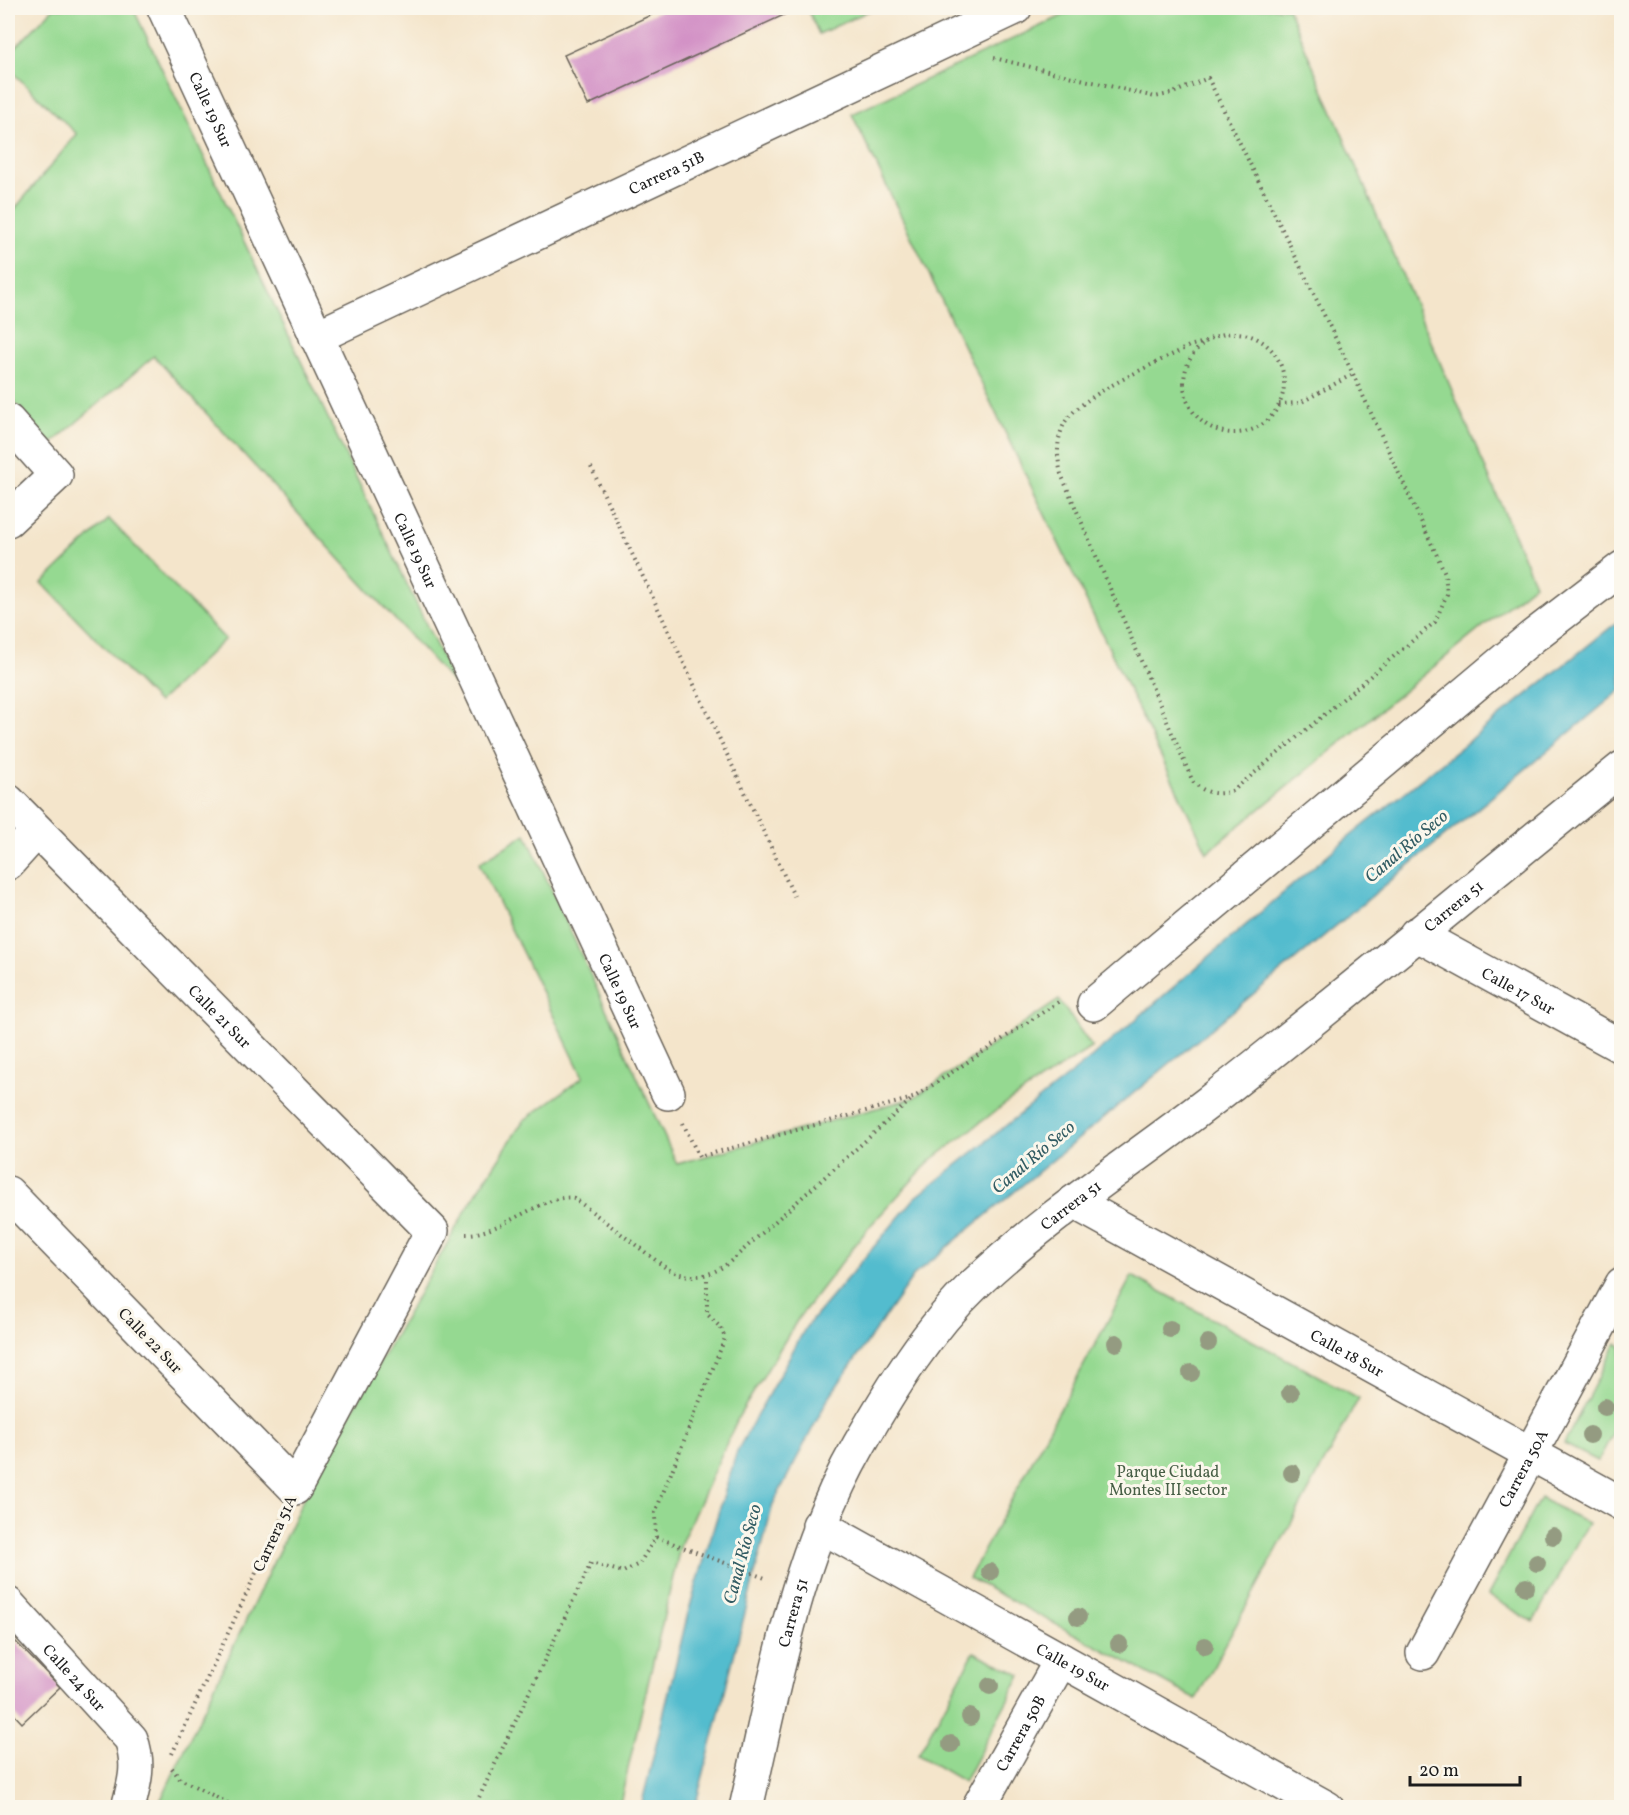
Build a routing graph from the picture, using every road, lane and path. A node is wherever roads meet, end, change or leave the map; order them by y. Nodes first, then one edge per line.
1 (164, 8) edge
2 (1015, 8) edge
3 (938, 44) junction
4 (316, 337) junction
5 (1205, 342) junction
6 (1353, 374) junction
7 (1279, 404) junction
8 (8, 421) edge
9 (591, 467) dead end
10 (8, 520) edge
11 (1622, 568) edge
12 (1622, 768) edge
13 (8, 801) edge
14 (38, 831) junction
15 (8, 863) edge
16 (794, 896) dead end
17 (1416, 934) junction
18 (1094, 1004) joint
19 (1622, 1047) edge
20 (668, 1093) joint
21 (913, 1098) junction
22 (8, 1193) edge
23 (1074, 1202) junction
24 (432, 1231) junction
25 (707, 1276) junction
26 (1622, 1284) edge
27 (1531, 1452) junction
28 (295, 1488) junction
29 (1622, 1504) edge
30 (819, 1525) junction
31 (656, 1537) junction
32 (760, 1576) dead end
33 (8, 1604) edge
34 (1423, 1653) dead end
35 (1061, 1660) junction
36 (128, 1808) edge
37 (238, 1808) edge
38 (474, 1808) edge
39 (746, 1808) edge
40 (978, 1808) edge
41 (1327, 1808) edge

1 - 4 street, Calle 19 Sur
2 - 3 street, Carrera 51B
3 - 4 street, Carrera 51B
3 - 6 path
4 - 20 street, Calle 19 Sur
5 - 6 path
5 - 7 path
5 - 7 path
6 - 7 path
8 - 10 street
9 - 16 path
11 - 18 street
12 - 17 street, Carrera 51
13 - 14 street, Calle 21 Sur
14 - 15 street
14 - 24 street, Calle 21 Sur
17 - 19 street, Calle 17 Sur
17 - 23 street, Carrera 51
18 - 21 path
20 - 21 path
21 - 25 path
22 - 28 street, Calle 22 Sur
23 - 27 street, Calle 18 Sur
23 - 30 street, Carrera 51
24 - 25 path
24 - 28 street, Carrera 51A
25 - 31 path
26 - 27 street, Carrera 50A
27 - 29 street, Calle 18 Sur
27 - 34 street, Carrera 50A
28 - 37 path, Carrera 51A
30 - 35 street, Calle 19 Sur
30 - 39 street, Carrera 51
31 - 32 path
31 - 38 path
33 - 36 street, Calle 24 Sur
35 - 40 street, Carrera 50B
35 - 41 street, Calle 19 Sur

